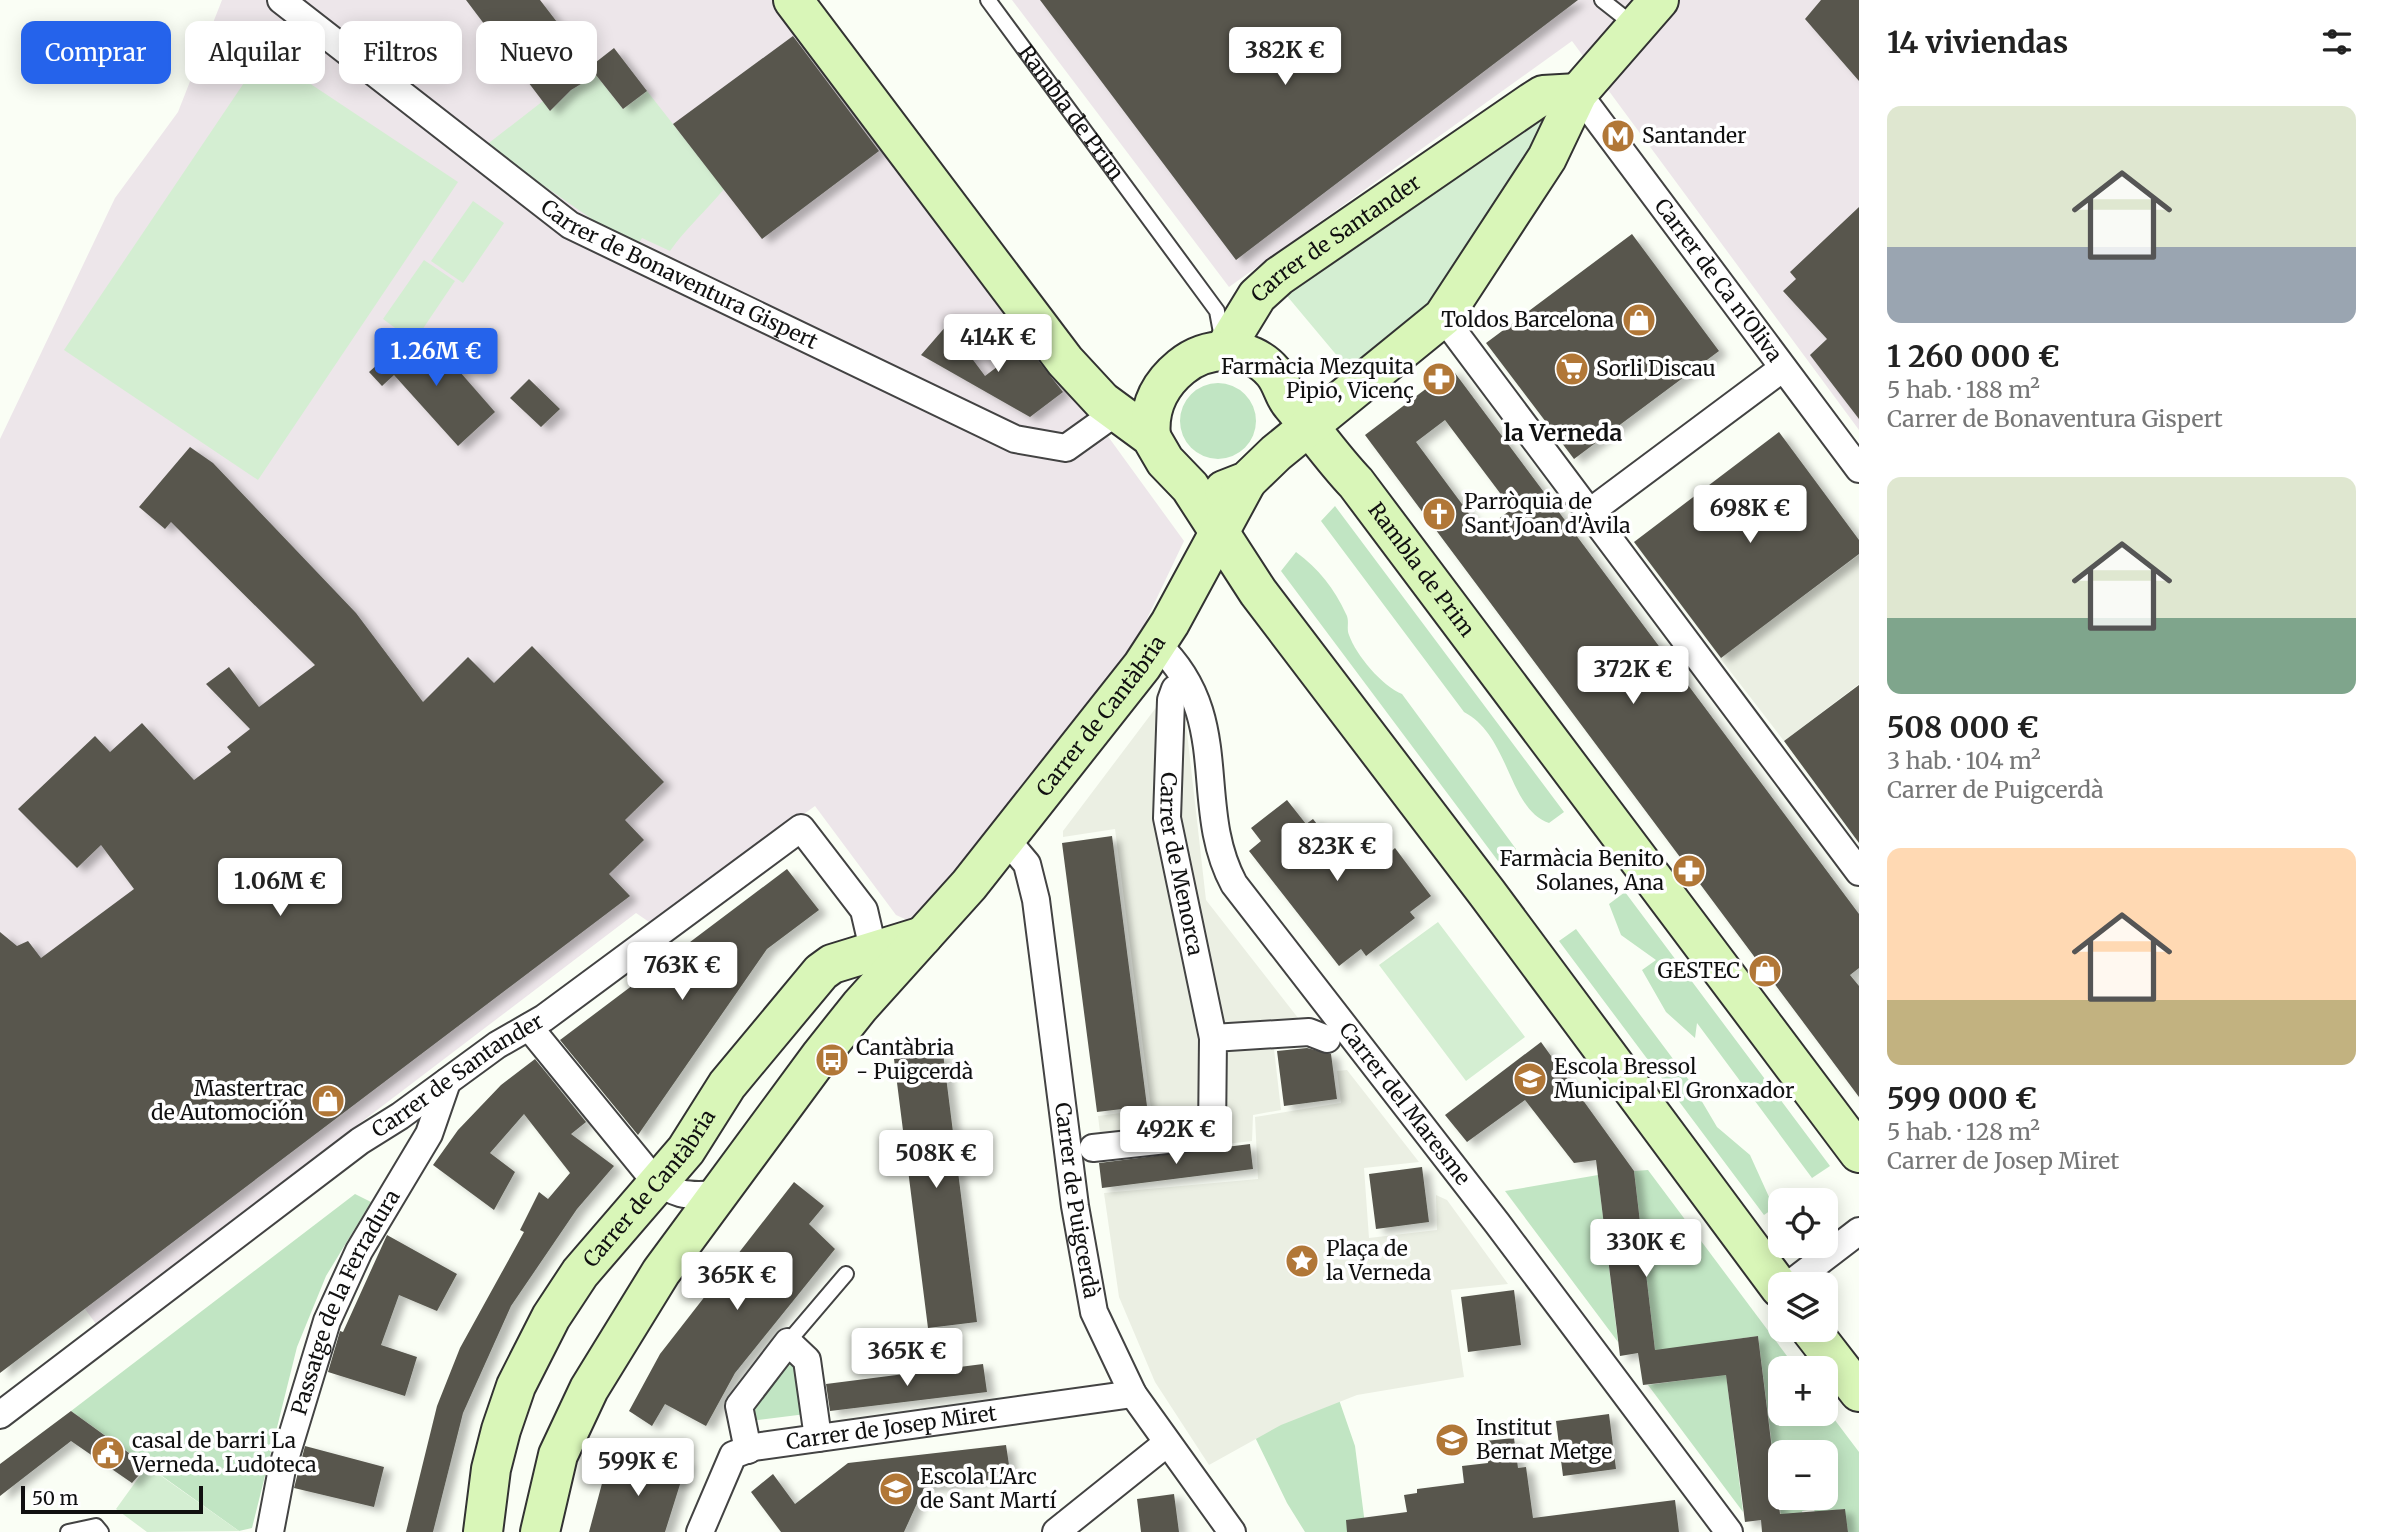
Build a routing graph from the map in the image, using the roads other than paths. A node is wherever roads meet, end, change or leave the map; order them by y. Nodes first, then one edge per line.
1 (281, 0) edge
2 (793, 0) edge
3 (988, 0) edge
4 (1602, 0) edge
5 (1647, 13) edge
6 (1578, 93) junction
7 (1443, 317) junction
8 (1224, 350) junction
9 (1783, 368) junction
10 (1160, 389) junction
11 (1115, 412) junction
12 (1299, 413) junction
13 (1151, 437) junction
14 (1859, 469) edge
15 (1247, 481) junction
16 (1190, 487) junction
17 (1598, 506) dead end
18 (1219, 531) junction
19 (1157, 644) junction
20 (1175, 689) dead end
21 (1006, 839) junction
22 (1859, 872) edge
23 (928, 934) junction
24 (874, 953) junction
25 (529, 1027) junction
26 (1213, 1038) junction
27 (1327, 1039) dead end
28 (447, 1082) junction
29 (1093, 1148) dead end
30 (1859, 1153) edge
31 (659, 1183) junction
32 (716, 1194) junction
33 (1859, 1231) edge
34 (1768, 1272) edge
35 (1806, 1272) edge
36 (846, 1274) dead end
37 (788, 1342) junction
38 (1820, 1342) edge
39 (1859, 1392) edge
40 (1133, 1394) junction
41 (0, 1415) edge
42 (818, 1438) junction
43 (1167, 1443) junction
44 (748, 1450) junction
45 (68, 1532) edge
46 (101, 1532) edge
47 (270, 1532) edge
48 (483, 1532) edge
49 (540, 1532) edge
50 (700, 1532) edge
51 (1056, 1532) edge
52 (1232, 1532) edge
53 (1728, 1532) edge

1 - 11 street, Carrer de Bonaventura Gispert
2 - 11 street
3 - 8 lane, Rambla de Prim
4 - 5 lane
5 - 6 street
6 - 7 street
6 - 8 street, Carrer de Santander
6 - 9 street, Carrer de Ca n'Oliva
7 - 12 street
7 - 22 street
8 - 10 street
8 - 12 street, Rambla de Prim
9 - 14 street, Carrer de Ca n'Oliva
9 - 17 street
10 - 11 street
10 - 13 street
11 - 13 street
12 - 15 street
12 - 30 street, Rambla de Prim
13 - 16 street
15 - 16 street
15 - 18 street, Carrer de Cantàbria
16 - 18 street
18 - 19 street, Carrer de Cantàbria
18 - 34 street
19 - 21 street, Carrer de Cantàbria
19 - 53 street, Carrer del Maresme
20 - 26 street, Carrer de Menorca
21 - 23 street, Carrer de Cantàbria
21 - 40 street, Carrer de Puigcerdà
23 - 24 street, Carrer de Cantàbria
23 - 32 street, Carrer de Cantàbria
24 - 25 street, Carrer de Santander
24 - 31 street, Carrer de Cantàbria
25 - 28 street, Carrer de Santander
25 - 31 street
26 - 27 street
26 - 29 street, Carrer de Menorca
28 - 41 street, Carrer de Santander
28 - 47 street, Passatge de la Ferradura
31 - 32 street
31 - 48 street, Carrer de Cantàbria
32 - 49 street, Carrer de Cantàbria
33 - 35 street
36 - 37 lane
37 - 42 street
37 - 44 street
38 - 39 street
40 - 42 street, Carrer de Josep Miret
40 - 43 street, Carrer de Puigcerdà
42 - 44 street, Carrer de Josep Miret
43 - 51 street
43 - 52 street, Carrer de Puigcerdà
44 - 50 street
45 - 46 lane

